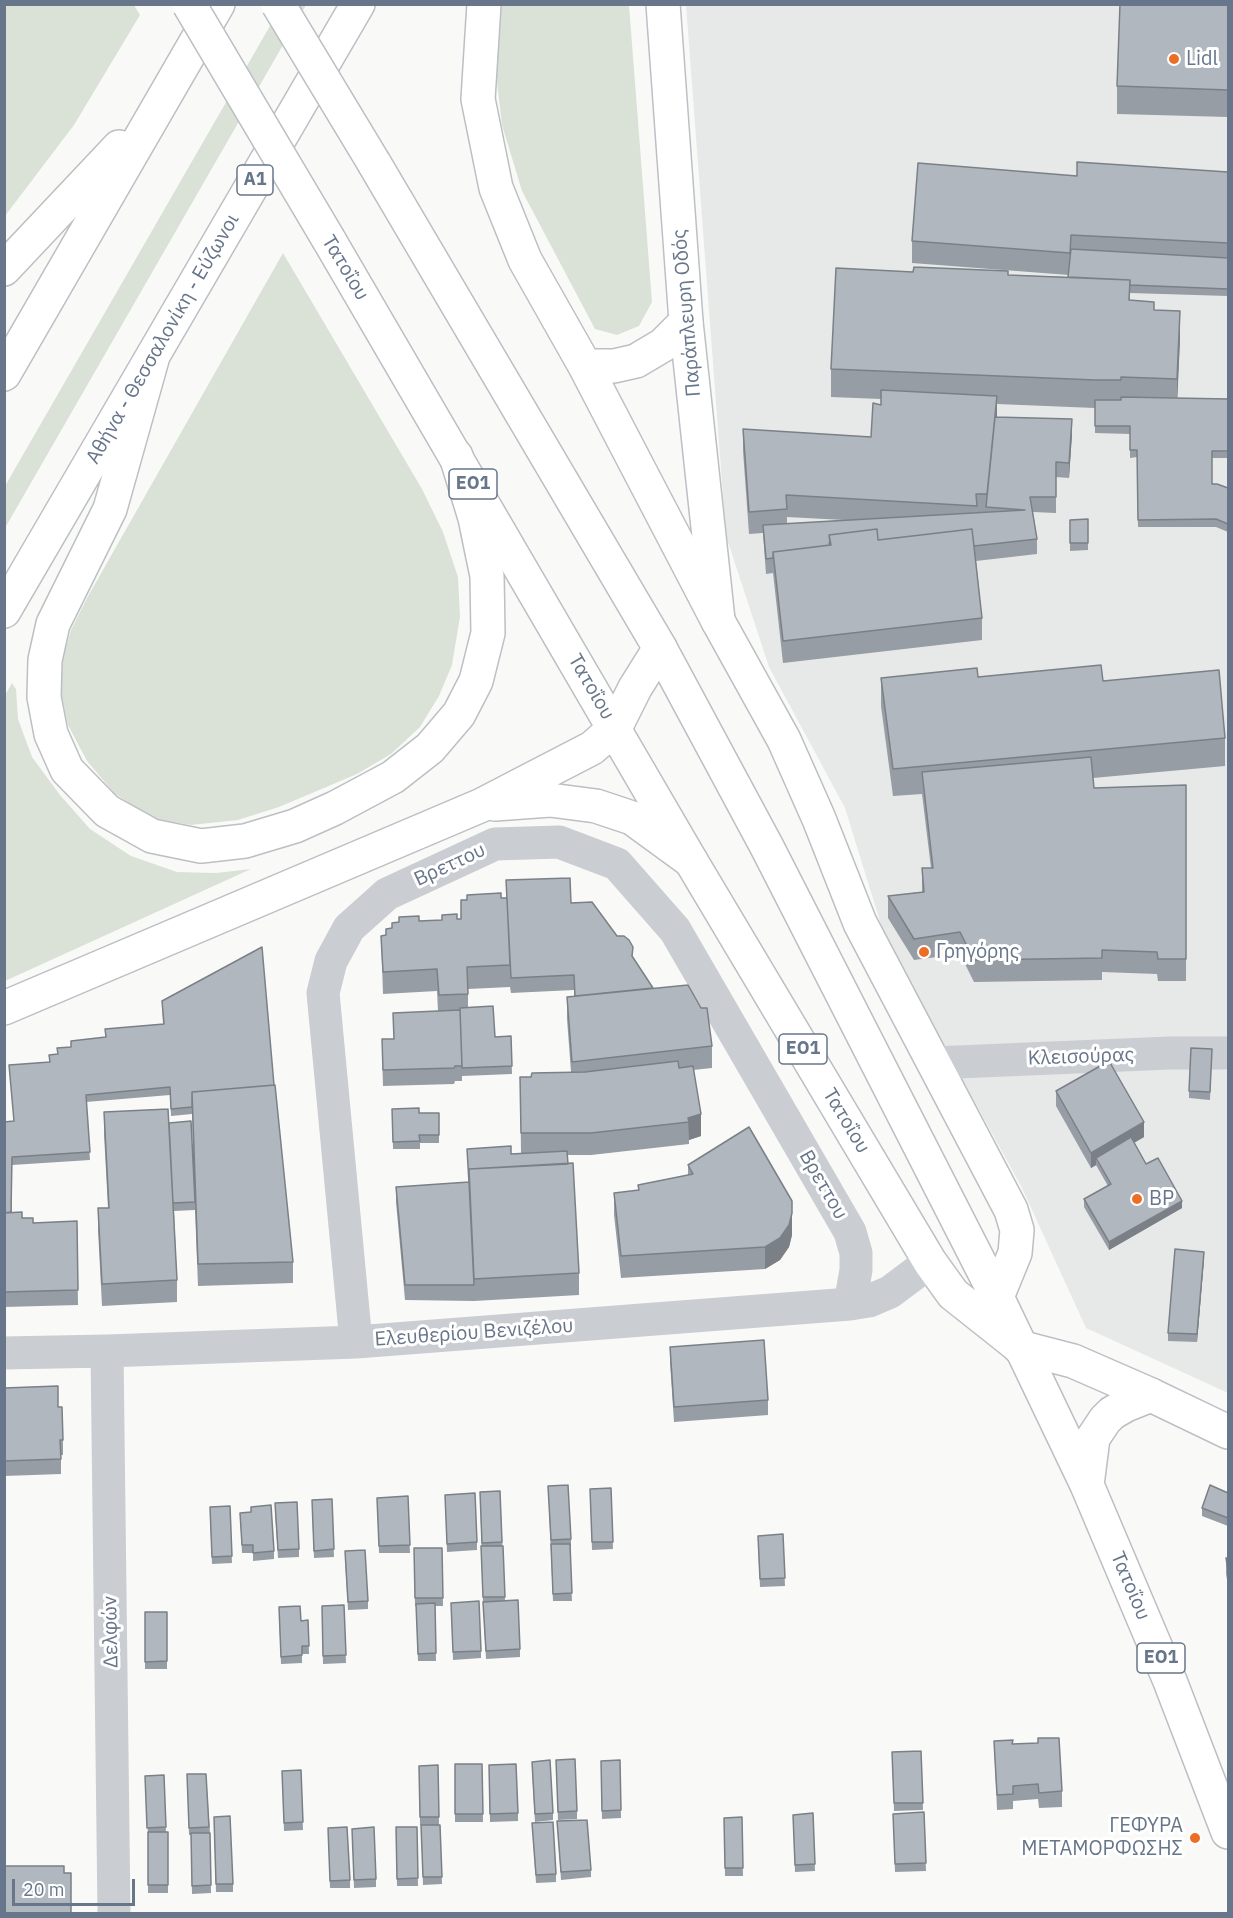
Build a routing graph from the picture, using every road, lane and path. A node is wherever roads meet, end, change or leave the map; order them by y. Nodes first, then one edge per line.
1 (189, 4) edge
2 (218, 4) edge
3 (278, 4) edge
4 (358, 4) edge
5 (484, 4) edge
6 (663, 4) edge
7 (158, 106) junction
8 (4, 269) edge
9 (686, 322) junction
10 (153, 356) junction
11 (585, 366) junction
12 (4, 374) edge
13 (456, 456) junction
14 (4, 611) edge
15 (718, 621) junction
16 (660, 648) junction
17 (615, 728) junction
18 (482, 805) junction
19 (691, 861) junction
20 (4, 1008) edge
21 (1228, 1053) edge
22 (934, 1063) junction
23 (930, 1262) junction
24 (997, 1298) junction
25 (850, 1304) junction
26 (356, 1342) junction
27 (1019, 1347) junction
28 (107, 1351) junction
29 (4, 1353) edge
30 (1151, 1395) junction
31 (1228, 1432) edge
32 (1087, 1485) junction
33 (1228, 1832) edge
34 (114, 1914) edge

1 - 13 main road, Τατοΐου / ΕΟ1, bridge
2 - 7 main road
3 - 16 main road, Τατοΐου / ΕΟ1, bridge
4 - 10 main road, Αθήνα - Θεσσαλονίκη - Εύζωνοι / Α1
5 - 11 main road
6 - 9 main road, Παράπλευρη Οδός
7 - 8 main road
7 - 12 main road
9 - 11 main road
9 - 15 main road, Παράπλευρη Οδός
10 - 13 main road
10 - 14 main road, Αθήνα - Θεσσαλονίκη - Εύζωνοι / Α1
11 - 15 main road
13 - 17 main road, Τατοΐου / ΕΟ1
15 - 22 main road
16 - 17 main road
16 - 24 main road, Τατοΐου / ΕΟ1
17 - 18 main road
17 - 19 main road, Τατοΐου / ΕΟ1
18 - 19 main road
18 - 20 main road
19 - 23 main road, Τατοΐου / ΕΟ1
21 - 22 street, Κλεισούρας
22 - 24 main road
23 - 25 street, Ελευθερίου Βενιζέλου
23 - 27 main road, Τατοΐου / ΕΟ1
24 - 27 main road, Τατοΐου / ΕΟ1
25 - 26 street, Ελευθερίου Βενιζέλου
25 - 26 street, Βρεττου
26 - 28 street, Ελευθερίου Βενιζέλου
27 - 30 main road
27 - 32 main road, Τατοΐου / ΕΟ1
28 - 29 street, Ελευθερίου Βενιζέλου
28 - 34 street, Δελφών
30 - 31 main road
30 - 32 main road
32 - 33 main road, Τατοΐου / ΕΟ1

